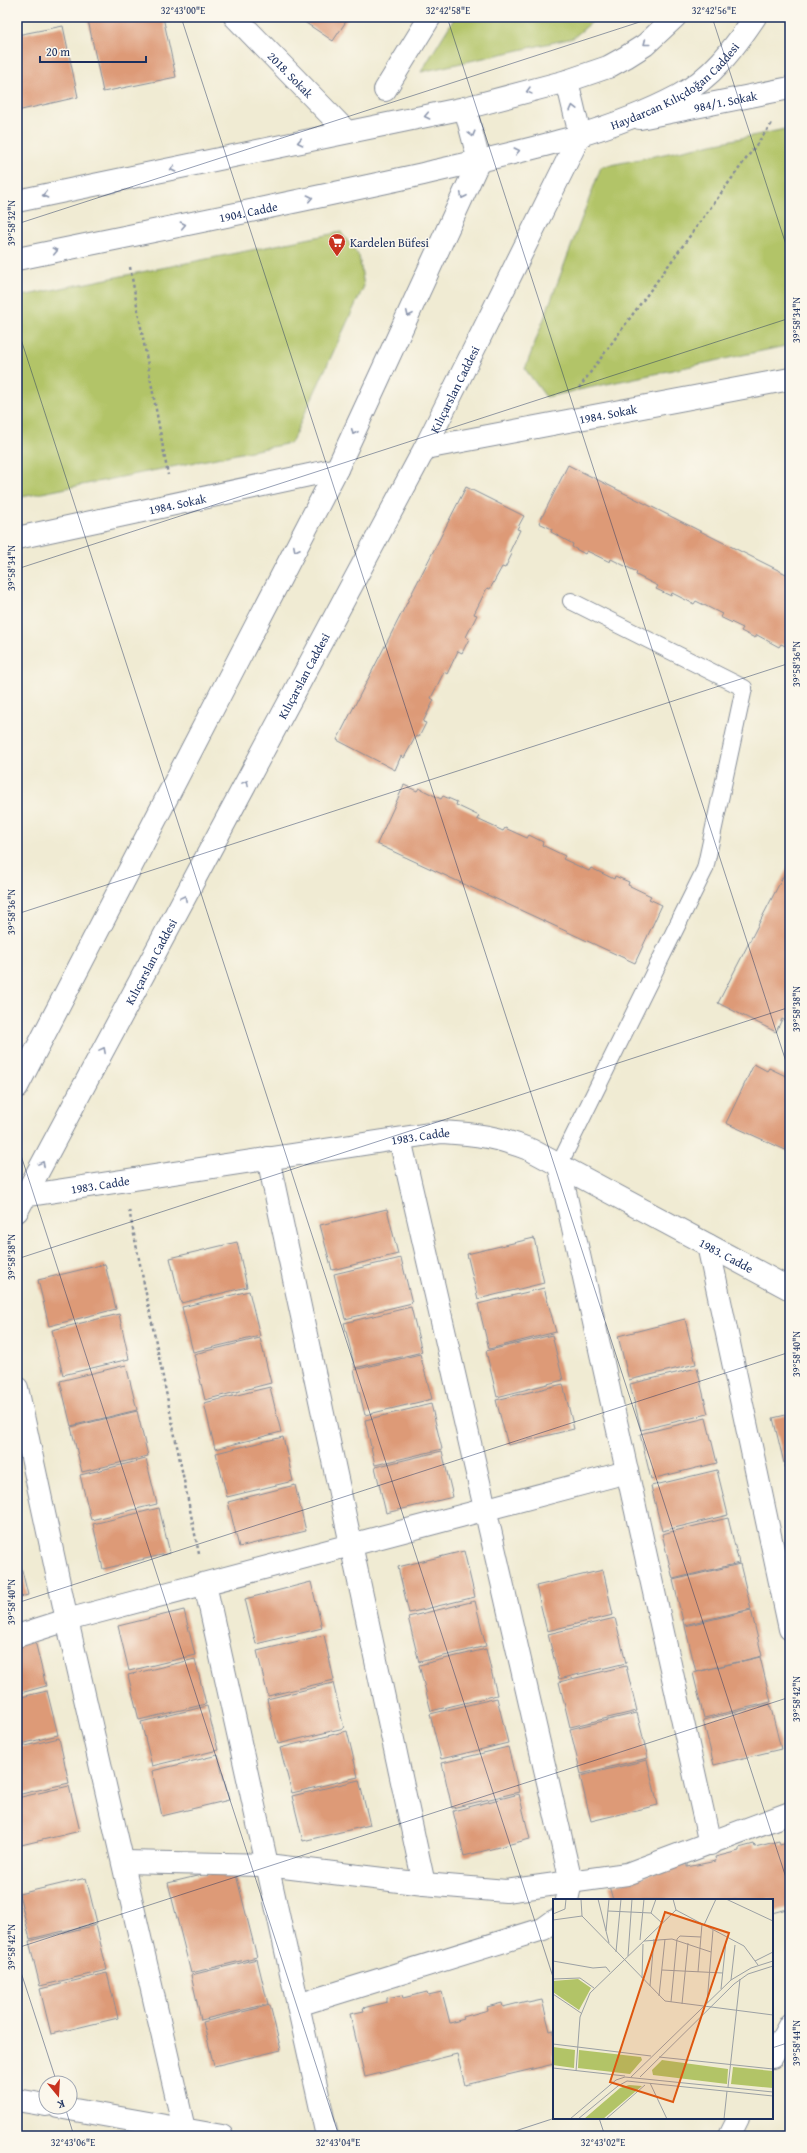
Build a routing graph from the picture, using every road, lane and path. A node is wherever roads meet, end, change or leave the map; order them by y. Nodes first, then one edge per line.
1 (235, 17) edge
2 (430, 17) edge
3 (675, 17) edge
4 (755, 17) edge
5 (567, 81) junction
6 (790, 88) edge
7 (385, 90) dead end
8 (465, 108) junction
9 (776, 119) dead end
10 (614, 123) junction
11 (347, 132) junction
12 (580, 135) junction
13 (479, 161) junction
14 (17, 201) edge
15 (125, 237) junction
16 (17, 259) edge
17 (790, 380) edge
18 (553, 424) junction
19 (426, 448) junction
20 (337, 470) junction
21 (173, 505) junction
22 (17, 538) edge
23 (571, 601) dead end
24 (17, 1087) edge
25 (400, 1139) junction
26 (268, 1158) junction
27 (559, 1166) junction
28 (124, 1180) junction
29 (20, 1201) edge
30 (708, 1245) junction
31 (790, 1288) edge
32 (17, 1388) edge
33 (627, 1472) junction
34 (485, 1510) junction
35 (351, 1545) junction
36 (205, 1584) junction
37 (67, 1620) junction
38 (790, 1629) edge
39 (17, 1636) edge
40 (790, 1813) edge
41 (710, 1844) junction
42 (123, 1862) junction
43 (267, 1865) junction
44 (424, 1884) junction
45 (569, 1891) edge
46 (553, 1922) edge
47 (298, 2005) junction
48 (790, 2024) edge
49 (773, 2055) edge
50 (17, 2100) edge
51 (38, 2104) edge
52 (78, 2110) edge
53 (738, 2119) edge
54 (184, 2129) junction
55 (222, 2136) edge
56 (327, 2136) edge
57 (729, 2136) edge

1 - 11 street, 2018. Sokak
2 - 7 street
3 -> 5 street
4 - 10 street, Haydarcan Kılıçdoğan Caddesi
5 -> 8 street
12 -> 5 street
6 - 10 street, 984/1. Sokak
8 -> 11 street
8 -> 13 street
9 - 18 path
10 - 12 street, Haydarcan Kılıçdoğan Caddesi
11 -> 14 street
13 -> 12 street, Haydarcan Kılıçdoğan Caddesi
12 - 19 street, Kılıçarslan Caddesi
15 -> 13 street, 1904. Cadde
13 -> 20 street
16 -> 15 street, 1904. Cadde
15 - 21 path
17 - 18 street, 1984. Sokak
18 - 19 street, 1984. Sokak
29 -> 19 street, Kılıçarslan Caddesi
20 - 21 street, 1984. Sokak
20 -> 24 street
21 - 22 street, 1984. Sokak
23 - 27 lane
25 - 26 street, 1983. Cadde
25 - 27 street, 1983. Cadde
25 - 34 street
26 - 28 street, 1983. Cadde
26 - 35 street
27 - 30 street, 1983. Cadde
27 - 33 street
28 - 29 street, 1983. Cadde
28 - 36 path
30 - 31 street, 1983. Cadde
30 - 38 street
32 - 37 street
33 - 34 street
33 - 41 street
34 - 35 street
34 - 45 street
35 - 36 street
35 - 44 street
36 - 37 street
36 - 43 street
37 - 39 street
37 - 42 street
40 - 41 street
41 - 45 street
42 - 43 street
42 - 54 street
43 - 44 street
43 - 47 street
44 - 45 street
46 - 47 street
47 - 56 street
48 - 49 street
50 - 51 street
52 - 54 street
53 - 57 street
54 - 55 street

